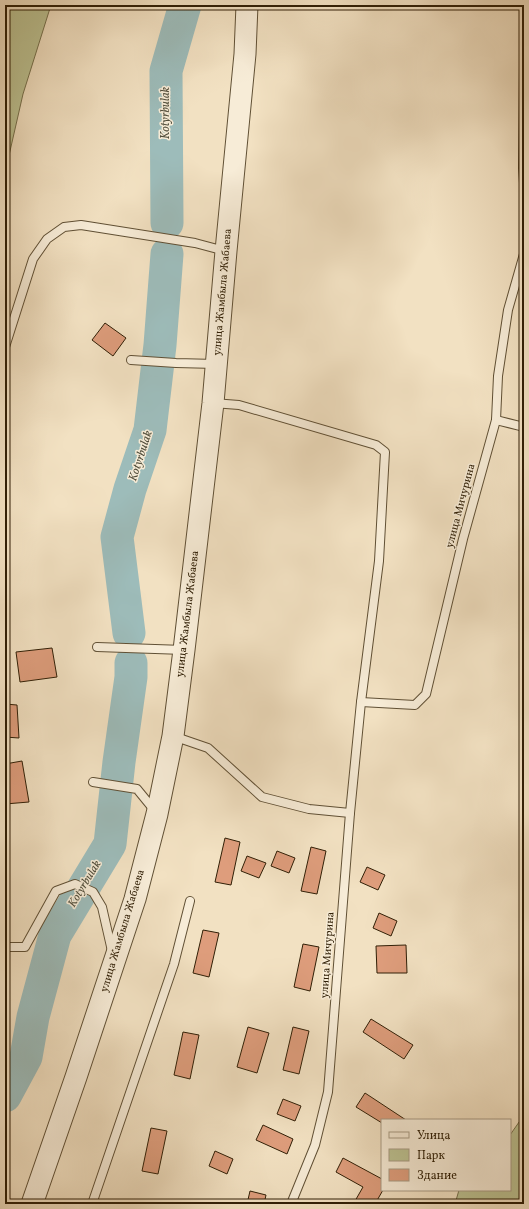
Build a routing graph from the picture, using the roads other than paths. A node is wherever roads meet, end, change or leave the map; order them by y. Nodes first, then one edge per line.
1 (247, 5) edge
2 (524, 66) edge
3 (524, 183) edge
4 (226, 251) junction
5 (524, 254) edge
6 (5, 347) edge
7 (131, 360) dead end
8 (217, 364) junction
9 (214, 403) junction
10 (496, 420) junction
11 (524, 426) edge
12 (97, 647) dead end
13 (184, 650) junction
14 (361, 702) junction
15 (173, 736) junction
16 (93, 782) dead end
17 (157, 814) junction
18 (350, 814) junction
19 (190, 901) dead end
20 (5, 947) edge
21 (114, 962) junction
22 (32, 1204) edge
23 (92, 1204) edge
24 (291, 1204) edge

1 - 4 street, улица Жамбыла Жабаева
2 - 3 lane
4 - 6 lane
4 - 8 street, улица Жамбыла Жабаева
5 - 10 lane, улица Мичурина
7 - 8 lane
8 - 9 street, улица Жамбыла Жабаева
9 - 13 street, улица Жамбыла Жабаева
9 - 14 lane, улица Мичурина
10 - 11 lane
10 - 14 lane, улица Мичурина
12 - 13 lane
13 - 15 street, улица Жамбыла Жабаева
14 - 18 lane, улица Мичурина
15 - 17 street, улица Жамбыла Жабаева
15 - 18 lane
16 - 17 lane
17 - 21 street, улица Жамбыла Жабаева
18 - 24 lane, улица Мичурина
19 - 23 lane
20 - 21 lane
21 - 22 street, улица Жамбыла Жабаева

